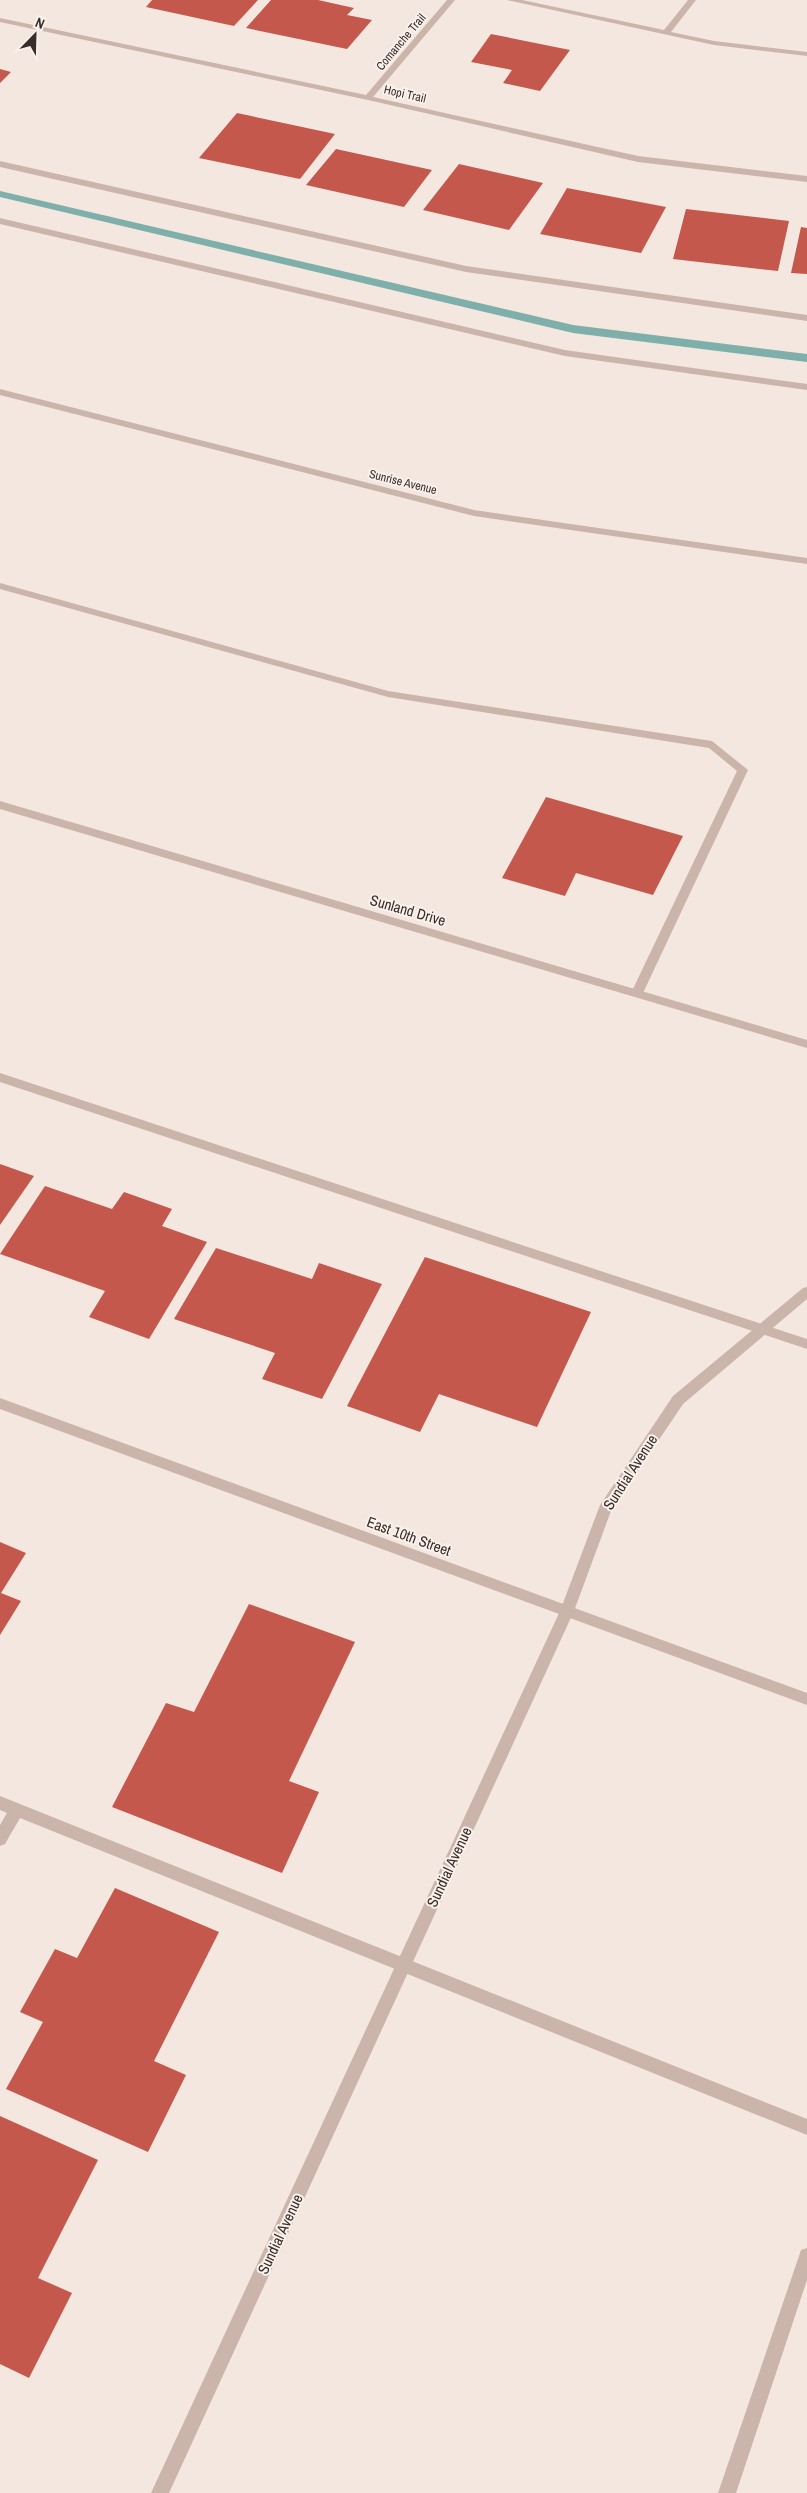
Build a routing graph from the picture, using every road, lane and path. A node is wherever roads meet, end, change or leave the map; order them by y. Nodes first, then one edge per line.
1 (451, 0) edge
2 (512, 0) edge
3 (692, 0) edge
4 (0, 20) edge
5 (666, 33) junction
6 (807, 54) edge
7 (368, 98) junction
8 (0, 164) edge
9 (807, 179) edge
10 (0, 221) edge
11 (807, 318) edge
12 (807, 387) edge
13 (0, 392) edge
14 (807, 561) edge
15 (0, 586) edge
16 (0, 805) edge
17 (637, 993) junction
18 (807, 1044) edge
19 (0, 1077) edge
20 (807, 1292) edge
21 (762, 1330) junction
22 (807, 1344) edge
23 (0, 1403) edge
24 (567, 1611) junction
25 (807, 1699) edge
26 (0, 1803) edge
27 (17, 1809) junction
28 (0, 1839) edge
29 (405, 1964) junction
30 (807, 2127) edge
31 (807, 2256) edge
32 (160, 2493) edge
33 (727, 2493) edge

1 - 7 street, Comanche Trail
2 - 5 street
3 - 5 street
4 - 7 street, Hopi Trail
5 - 6 street
7 - 9 street, Hopi Trail
8 - 11 street
10 - 12 street
13 - 14 street, Sunrise Avenue
15 - 17 street
16 - 17 street, Sunland Drive
17 - 18 street, Sunland Drive
19 - 21 street
20 - 21 street, Sundial Avenue
21 - 22 street
21 - 24 street, Sundial Avenue
23 - 24 street, East 10th Street
24 - 25 street, East 10th Street
24 - 29 street, Sundial Avenue
26 - 27 street
27 - 28 street
27 - 29 street
29 - 30 street
29 - 32 street, Sundial Avenue
31 - 33 street

